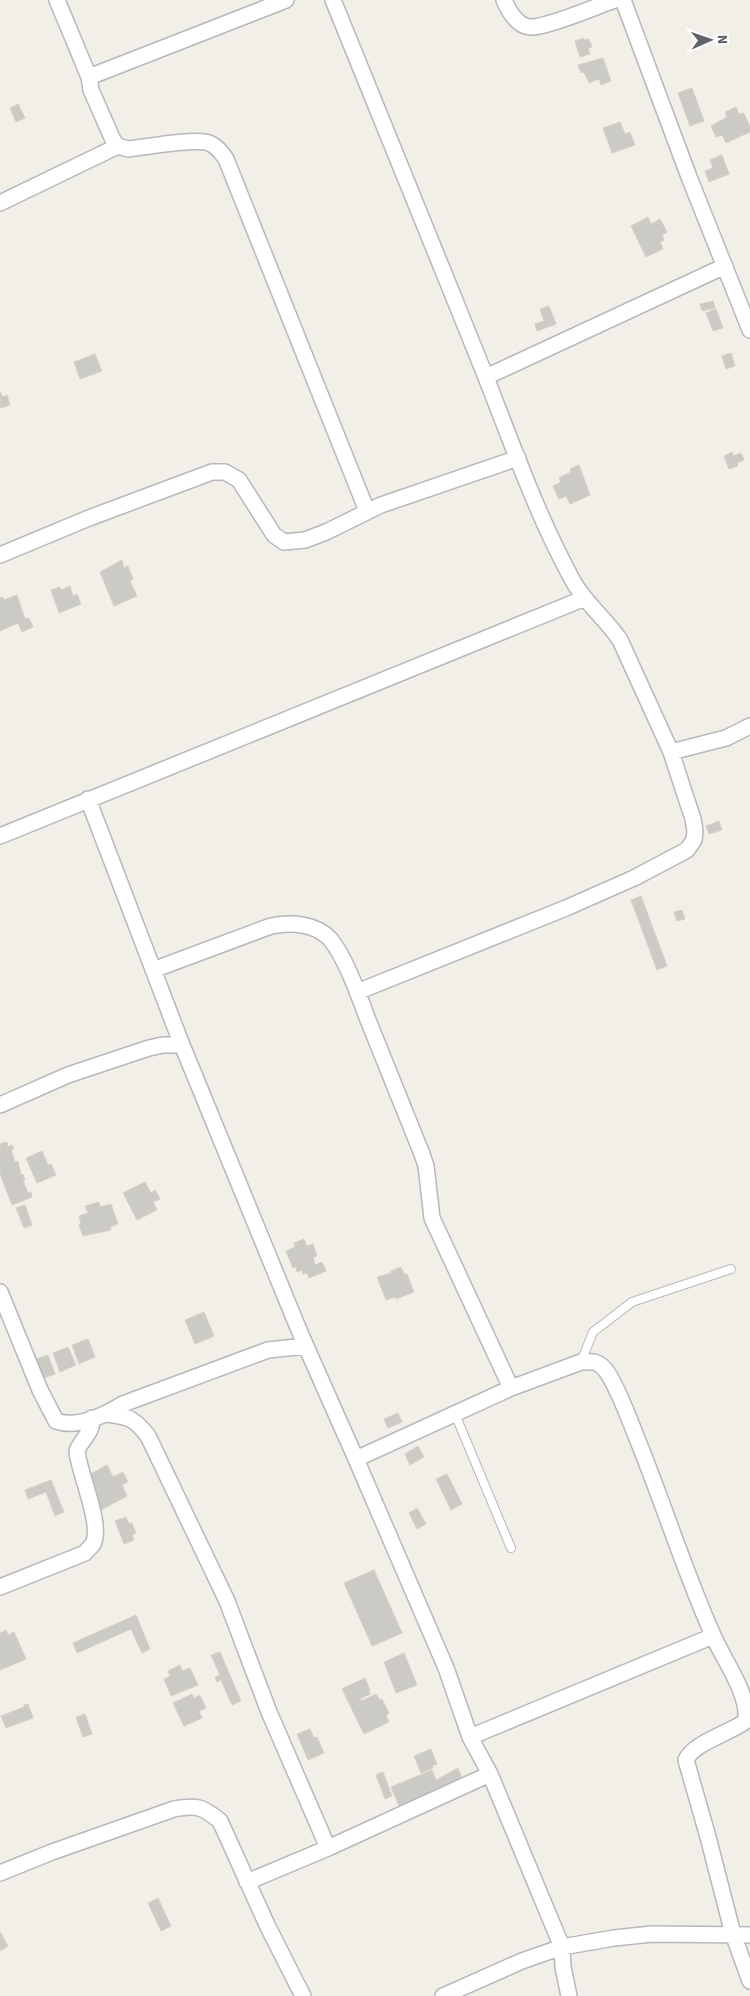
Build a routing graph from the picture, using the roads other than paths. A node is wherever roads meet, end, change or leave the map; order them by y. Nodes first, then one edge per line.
1 (57, 0) edge
2 (286, 0) edge
3 (332, 0) edge
4 (504, 0) edge
5 (615, 0) edge
6 (623, 0) edge
7 (89, 77) junction
8 (118, 146) junction
9 (0, 203) edge
10 (725, 266) junction
11 (750, 330) edge
12 (486, 376) junction
13 (518, 458) junction
14 (367, 511) junction
15 (0, 556) edge
16 (585, 598) junction
17 (750, 726) edge
18 (671, 752) junction
19 (88, 799) junction
20 (0, 836) edge
21 (153, 970) junction
22 (357, 992) junction
23 (182, 1045) junction
24 (0, 1105) edge
25 (731, 1269) dead end
26 (0, 1292) edge
27 (306, 1346) junction
28 (581, 1362) junction
29 (511, 1388) junction
30 (456, 1414) junction
31 (99, 1416) junction
32 (356, 1459) junction
33 (511, 1548) dead end
34 (0, 1587) edge
35 (713, 1636) junction
36 (470, 1737) junction
37 (490, 1774) junction
38 (328, 1848) junction
39 (0, 1873) edge
40 (247, 1882) junction
41 (733, 1934) junction
42 (750, 1935) edge
43 (562, 1947) junction
44 (750, 1981) edge
45 (303, 1996) edge
46 (443, 1996) edge
47 (569, 1996) edge

1 - 7 street
2 - 7 street
3 - 12 street
4 - 5 street
6 - 10 street
7 - 8 street
8 - 9 street
8 - 14 street
10 - 11 street
10 - 12 street
12 - 13 street
13 - 14 street
13 - 16 street
14 - 15 street
16 - 18 street
16 - 19 street
17 - 18 street
18 - 22 street
19 - 20 street
19 - 21 street
21 - 22 street
21 - 23 street
22 - 29 street
23 - 24 street
23 - 27 street
25 - 28 lane
26 - 31 street
27 - 31 street
27 - 32 street
28 - 29 street
28 - 35 street
29 - 30 street
30 - 32 street
30 - 33 lane
31 - 34 street
31 - 38 street
32 - 36 street
35 - 36 street
35 - 41 street
36 - 37 street
37 - 38 street
37 - 43 street
38 - 40 street
39 - 40 street
40 - 45 street
41 - 42 street
41 - 43 street
41 - 44 street
43 - 46 street
43 - 47 street

